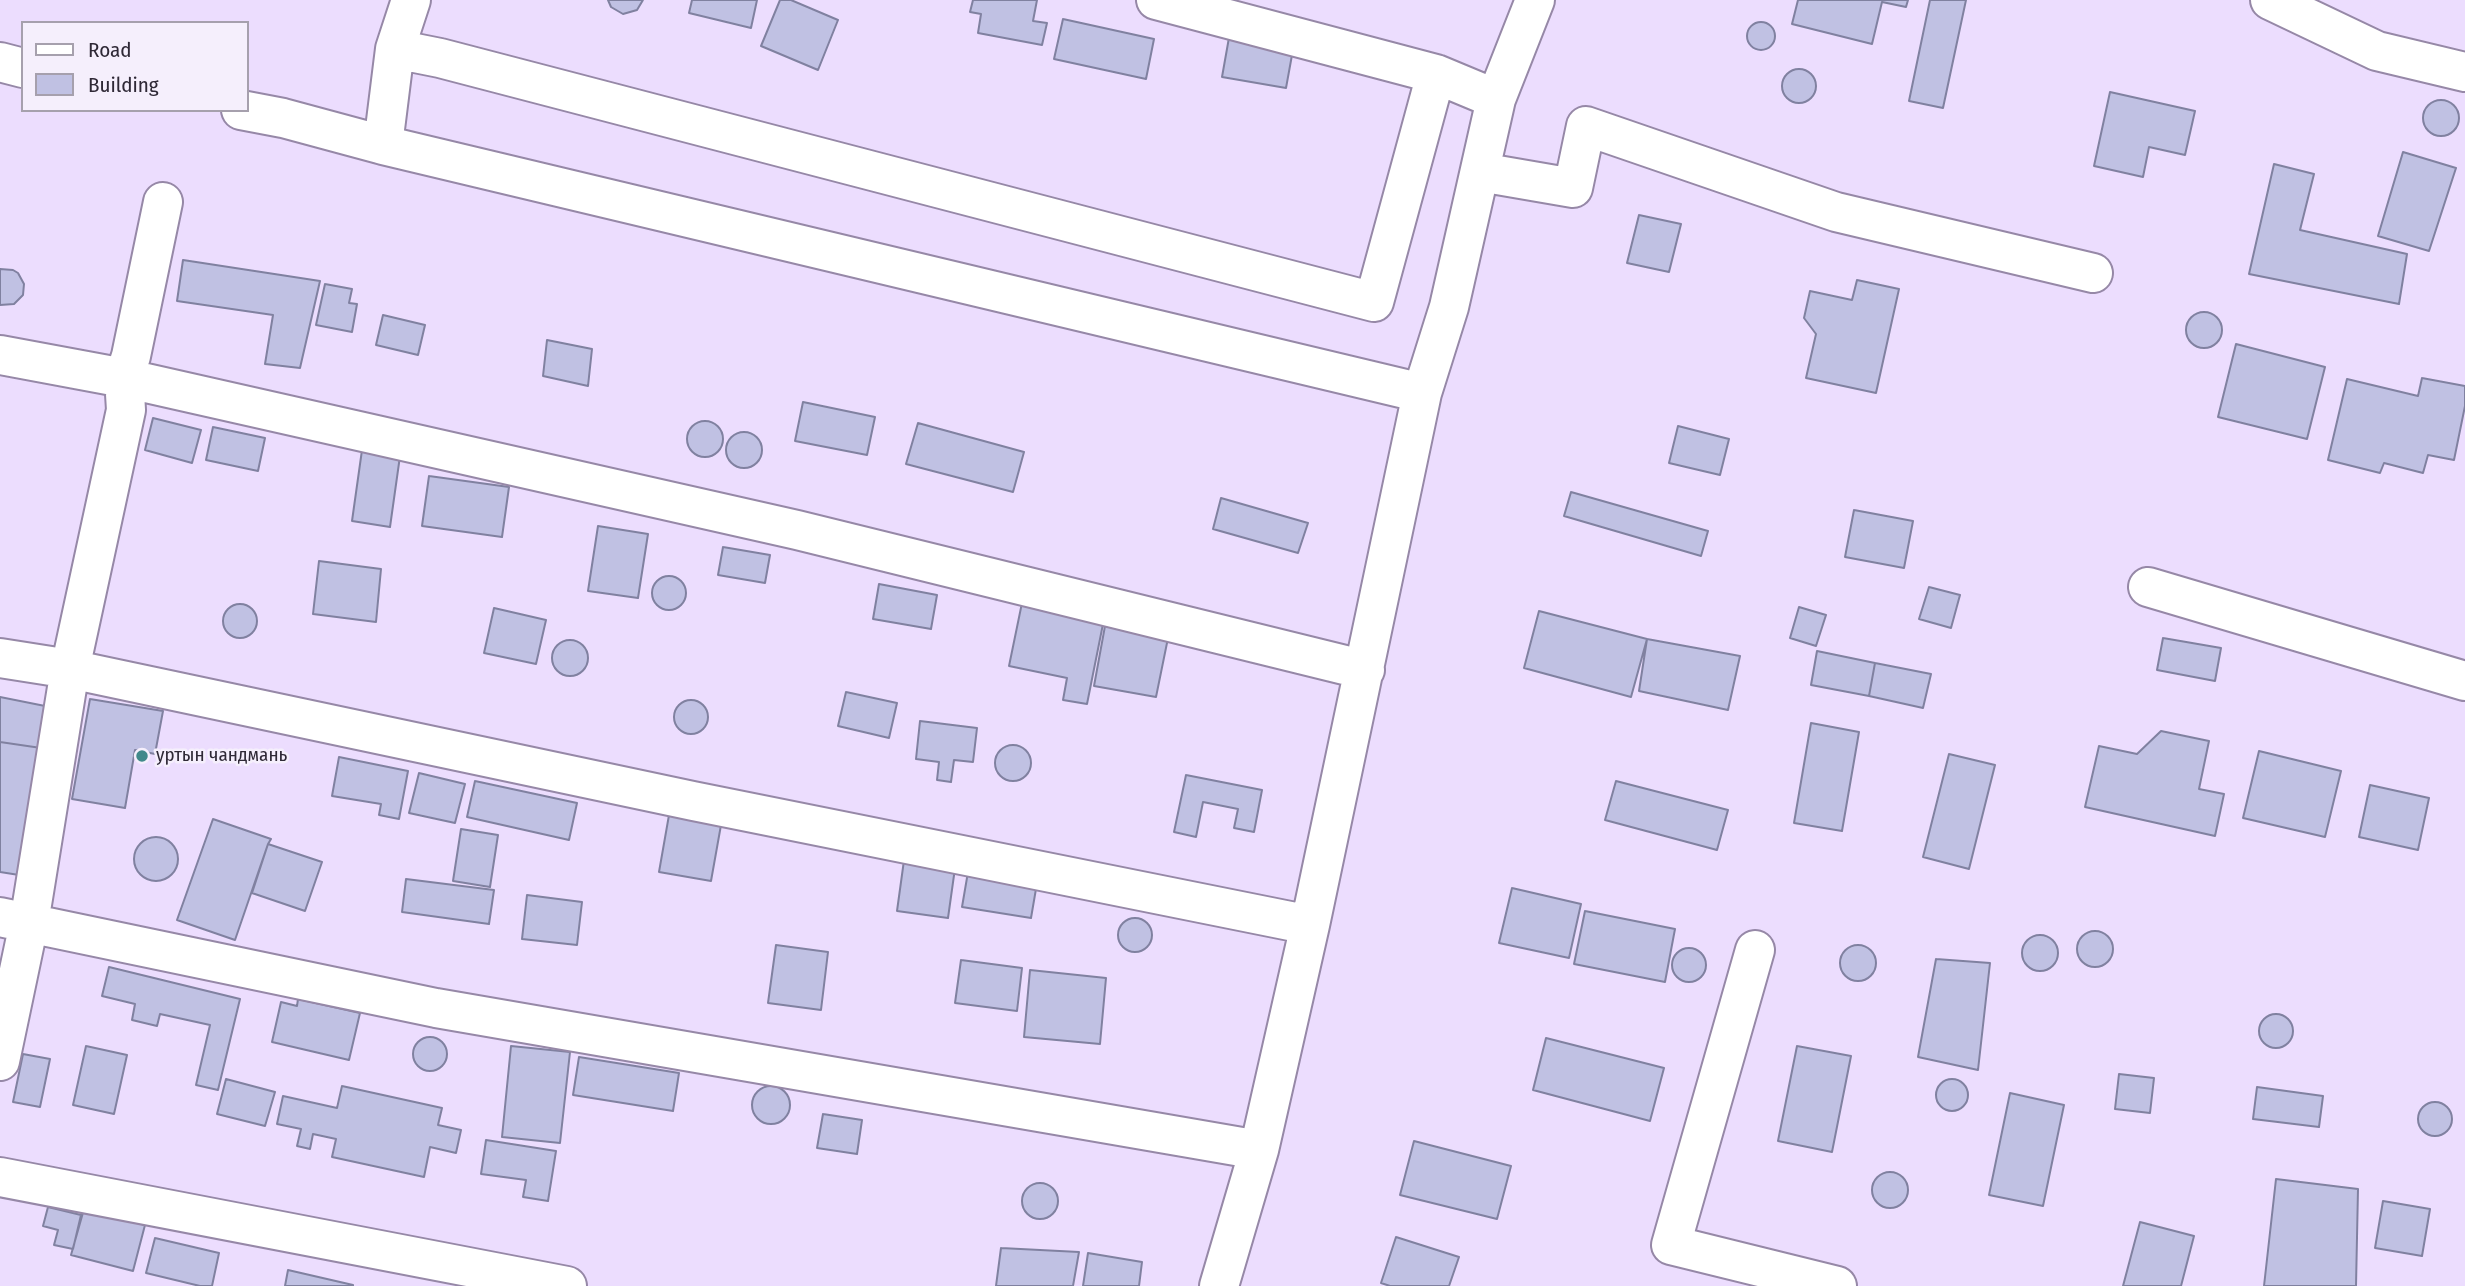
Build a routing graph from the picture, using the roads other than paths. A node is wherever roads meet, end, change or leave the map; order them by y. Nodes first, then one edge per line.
1 (411, 0) edge
2 (1156, 0) edge
3 (1535, 0) edge
4 (2270, 0) edge
5 (395, 49) junction
6 (0, 62) edge
7 (21, 67) edge
8 (2465, 72) edge
9 (1436, 74) junction
10 (1496, 99) junction
11 (248, 111) edge
12 (383, 145) junction
13 (1480, 173) junction
14 (163, 202) dead end
15 (2094, 273) dead end
16 (0, 355) edge
17 (124, 378) junction
18 (1422, 393) junction
19 (2148, 587) dead end
20 (0, 658) edge
21 (70, 669) junction
22 (1365, 670) junction
23 (2465, 681) edge
24 (15, 920) edge
25 (1310, 925) junction
26 (1755, 950) dead end
27 (0, 1061) edge
28 (1259, 1150) junction
29 (0, 1177) edge
30 (567, 1286) edge
31 (1219, 1286) edge
32 (1837, 1286) edge

1 - 5 street
2 - 9 street
3 - 10 street
4 - 8 street
5 - 9 street
5 - 12 street
6 - 7 street
9 - 10 street
10 - 13 street
11 - 12 street
12 - 18 street
13 - 15 street
13 - 18 street
14 - 17 street
16 - 17 street
17 - 21 street
17 - 22 street
18 - 22 street
19 - 23 street
20 - 21 street
21 - 24 street
21 - 25 street
22 - 25 street
24 - 27 street
24 - 28 street
25 - 28 street
26 - 32 street
28 - 31 street
29 - 30 street

